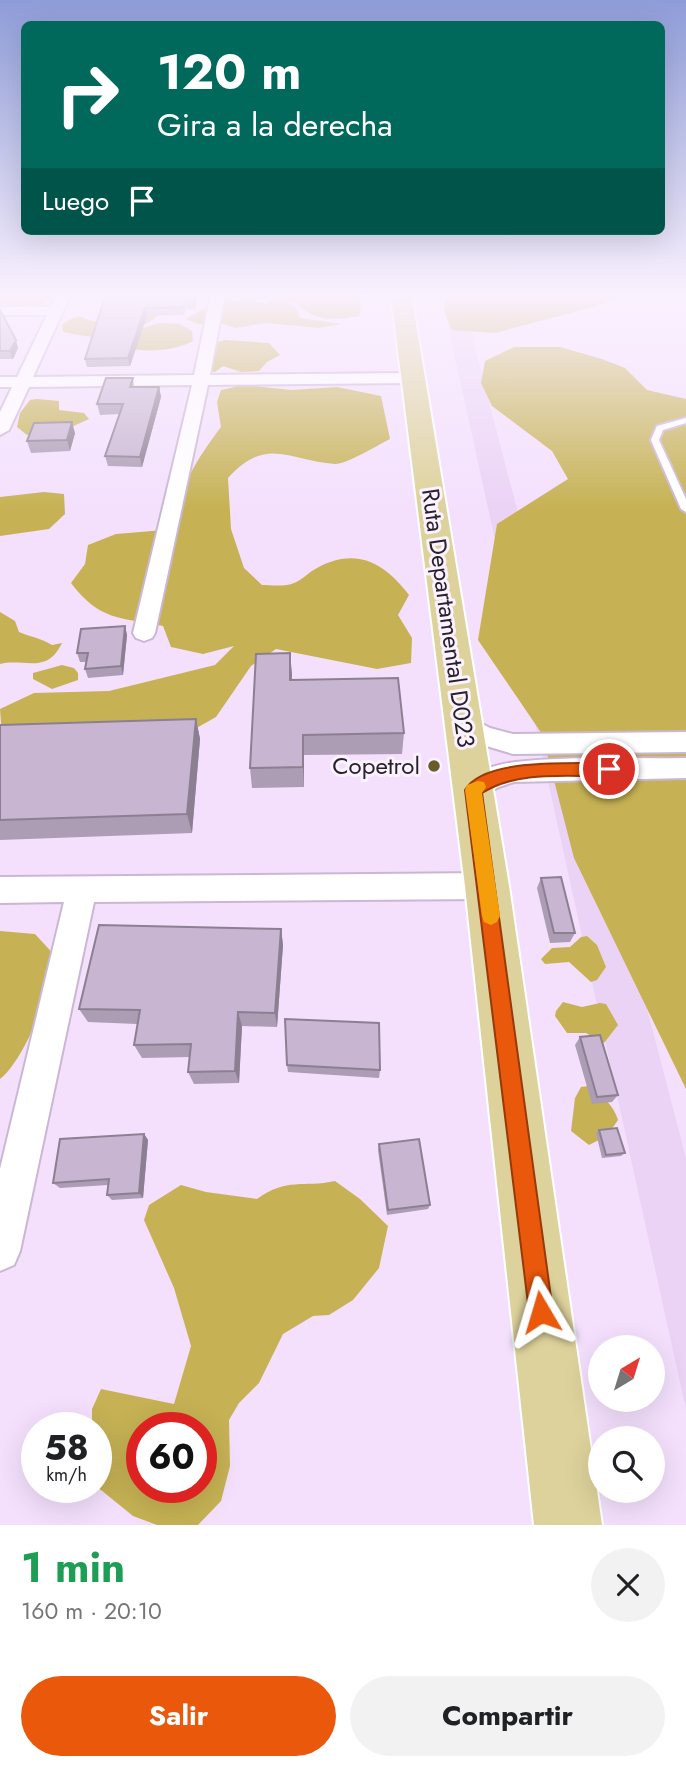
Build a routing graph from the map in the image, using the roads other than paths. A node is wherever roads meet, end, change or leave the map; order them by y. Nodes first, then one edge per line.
1 (32, 365) edge
2 (204, 365) edge
3 (410, 365) edge
4 (412, 378) junction
5 (201, 381) junction
6 (0, 382) edge
7 (25, 382) junction
8 (686, 420) edge
9 (0, 430) edge
10 (686, 509) edge
11 (144, 633) dead end
12 (463, 723) junction
13 (686, 742) edge
14 (686, 768) edge
15 (473, 790) junction
16 (487, 886) junction
17 (0, 890) edge
18 (82, 890) junction
19 (0, 1251) edge
20 (568, 1525) edge

1 - 7 street
2 - 5 street
3 - 4 main road, Ruta Departamental D023
4 - 5 street
4 - 12 main road, Ruta Departamental D023
5 - 7 street
5 - 11 street
6 - 7 street
7 - 9 street
8 - 10 lane
12 - 13 street
12 - 15 main road, Ruta Departamental D023
14 - 15 street
15 - 16 main road, Ruta Departamental D023
16 - 18 street
16 - 20 main road, Ruta Departamental D023
17 - 18 street
18 - 19 street

